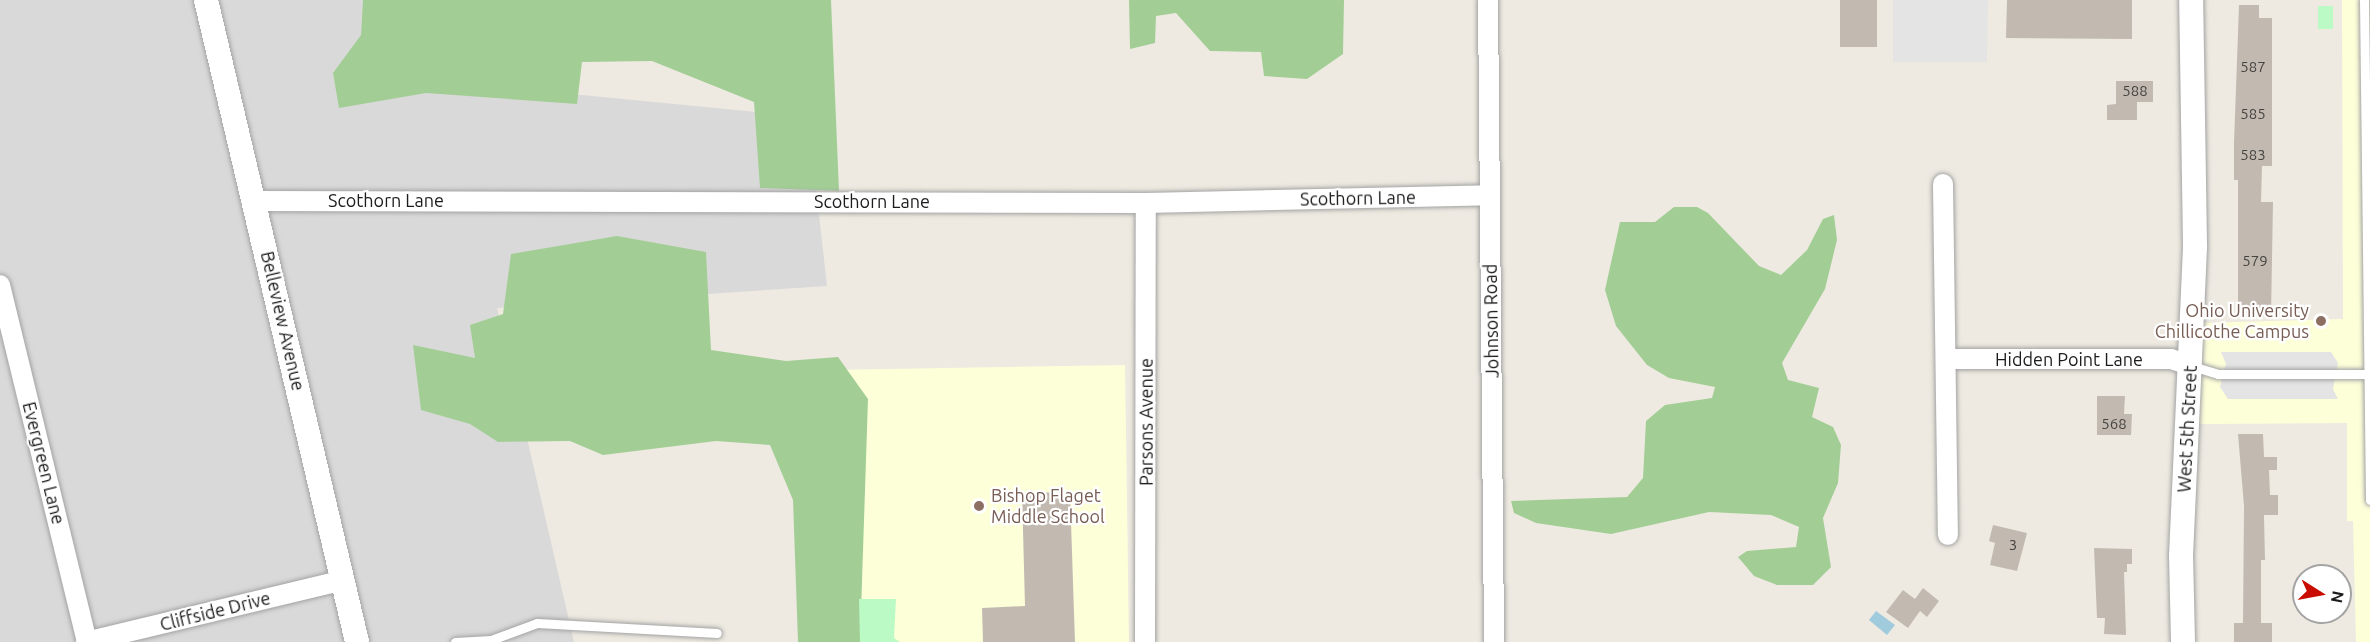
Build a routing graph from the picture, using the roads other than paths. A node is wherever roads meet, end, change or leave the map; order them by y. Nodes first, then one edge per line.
1 (206, 0) edge
2 (1488, 0) edge
3 (2191, 0) edge
4 (2364, 0) edge
5 (1943, 184) dead end
6 (1490, 195) junction
7 (254, 201) junction
8 (1146, 203) junction
9 (0, 285) edge
10 (1946, 359) junction
11 (2192, 366) junction
12 (2368, 374) edge
13 (2370, 500) edge
14 (1948, 536) dead end
15 (344, 580) junction
16 (717, 633) dead end
17 (87, 642) edge
18 (357, 642) edge
19 (455, 642) edge
20 (1145, 642) edge
21 (1494, 642) edge
22 (2183, 642) edge

1 - 7 street, Belleview Avenue
2 - 6 street, Johnson Road
3 - 11 street, West 5th Street
4 - 12 lane
5 - 10 street
6 - 8 street, Scothorn Lane
6 - 21 street, Johnson Road
7 - 8 street, Scothorn Lane
7 - 15 street, Belleview Avenue
8 - 20 street, Parsons Avenue
9 - 17 street, Evergreen Lane
10 - 11 street, Hidden Point Lane
10 - 14 street
11 - 12 lane
11 - 22 street, West 5th Street
12 - 13 lane
15 - 17 street, Cliffside Drive
15 - 18 street, Belleview Avenue
16 - 19 lane

